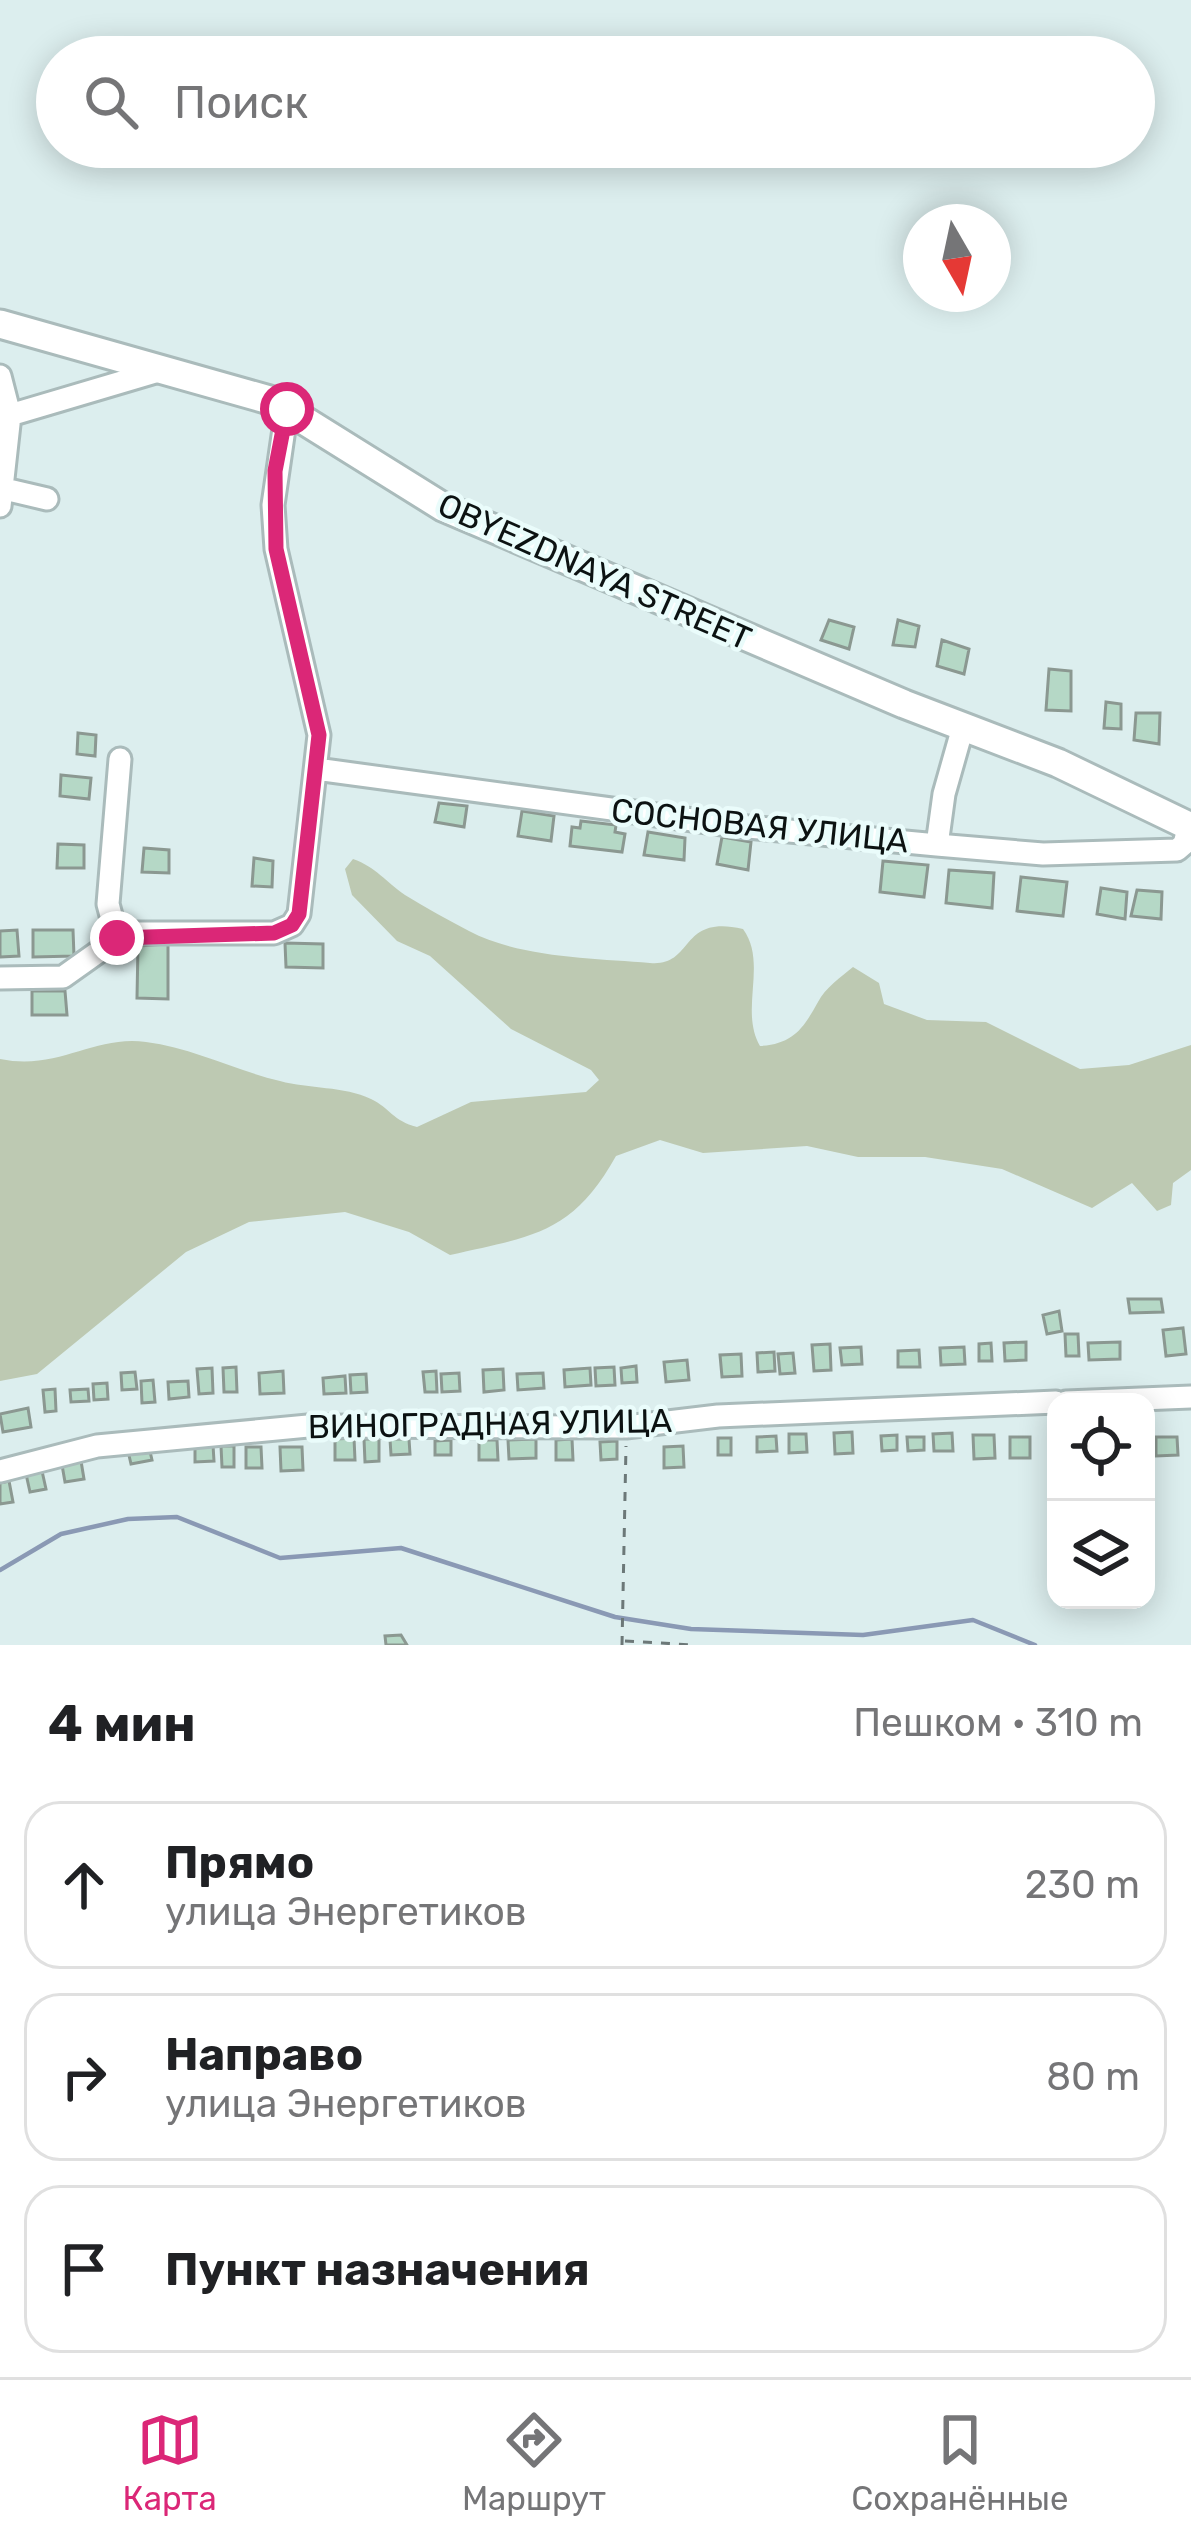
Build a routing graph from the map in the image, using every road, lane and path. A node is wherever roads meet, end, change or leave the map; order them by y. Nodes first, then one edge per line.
1 (0, 323) edge
2 (163, 370) junction
3 (0, 376) edge
4 (287, 409) junction
5 (5, 416) edge
6 (1, 488) edge
7 (47, 499) dead end
8 (0, 506) edge
9 (963, 727) junction
10 (120, 759) dead end
11 (316, 769) junction
12 (1190, 826) edge
13 (937, 845) junction
14 (117, 938) junction
15 (0, 978) edge
16 (1191, 1397) edge
17 (1155, 1398) edge
18 (1047, 1402) edge
19 (626, 1426) junction
20 (0, 1471) edge
21 (623, 1643) edge
22 (694, 1645) edge

1 - 2 main road, OBYEZDNAYA STREET
2 - 4 main road, OBYEZDNAYA STREET
2 - 5 street
3 - 5 street
4 - 9 main road, OBYEZDNAYA STREET
4 - 11 street
5 - 6 street
6 - 7 street
6 - 8 street
9 - 12 main road, OBYEZDNAYA STREET
9 - 13 street
10 - 14 street
11 - 13 street, СОСНОВАЯ УЛИЦА
11 - 14 street
12 - 13 street, СОСНОВАЯ УЛИЦА
14 - 15 street
16 - 17 street
18 - 19 street, ВИНОГРАДНАЯ УЛИЦА
19 - 20 street, ВИНОГРАДНАЯ УЛИЦА
19 - 21 path
21 - 22 path

